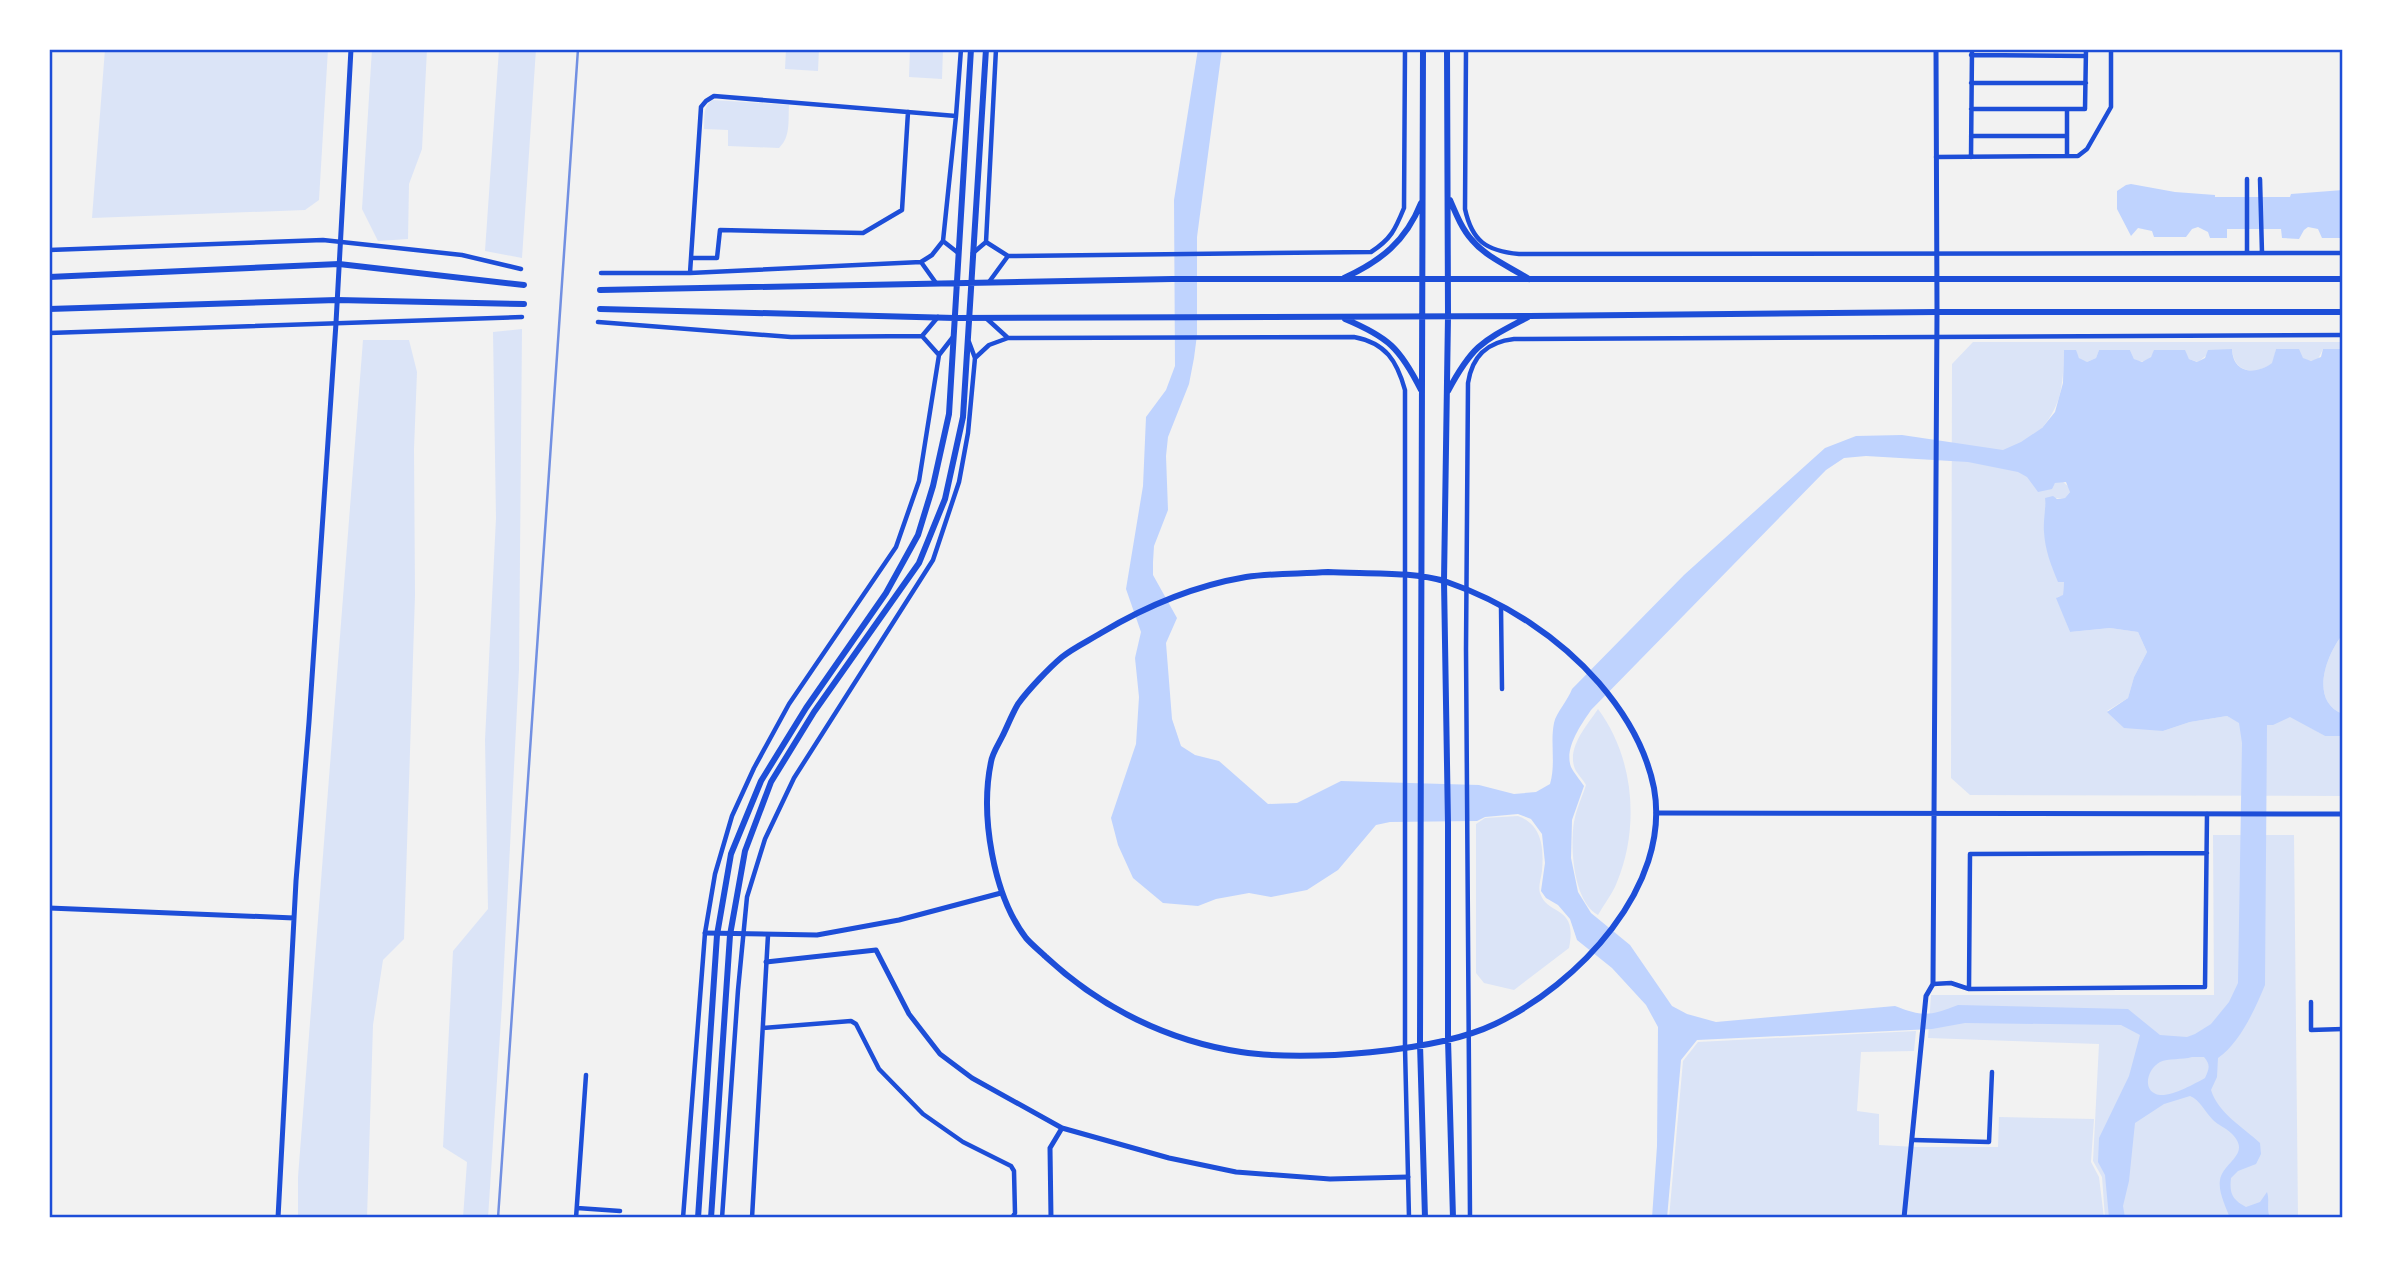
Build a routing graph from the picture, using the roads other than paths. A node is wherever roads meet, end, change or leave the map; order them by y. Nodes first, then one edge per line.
1 (351, 49) edge
2 (961, 49) edge
3 (971, 49) edge
4 (986, 49) edge
5 (996, 49) edge
6 (1405, 49) edge
7 (1423, 49) edge
8 (1447, 49) edge
9 (1466, 49) edge
10 (1936, 49) edge
11 (2086, 49) edge
12 (2112, 49) edge
13 (1972, 52) edge
14 (2085, 56) junction
15 (1971, 83) junction
16 (2085, 83) junction
17 (2067, 108) junction
18 (1971, 109) junction
19 (908, 112) junction
20 (956, 116) junction
21 (1971, 136) junction
22 (2067, 136) junction
23 (2067, 156) junction
24 (1936, 157) junction
25 (1971, 157) junction
26 (2247, 179) dead end
27 (2260, 179) dead end
28 (1448, 197) junction
29 (1423, 198) junction
30 (341, 241) junction
31 (943, 241) junction
32 (986, 242) junction
33 (49, 250) edge
34 (957, 252) junction
35 (2248, 253) junction
36 (2262, 253) junction
37 (2343, 253) edge
38 (973, 254) junction
39 (1937, 255) junction
40 (1008, 256) junction
41 (691, 258) junction
42 (921, 262) junction
43 (339, 264) junction
44 (521, 269) dead end
45 (601, 272) dead end
46 (690, 273) junction
47 (49, 277) edge
48 (1423, 279) junction
49 (2343, 279) edge
50 (1341, 280) junction
51 (1448, 280) junction
52 (1531, 280) junction
53 (1937, 280) junction
54 (936, 283) junction
55 (955, 283) junction
56 (988, 283) junction
57 (971, 284) junction
58 (524, 285) dead end
59 (600, 290) dead end
60 (337, 300) junction
61 (524, 304) dead end
62 (49, 309) edge
63 (600, 309) dead end
64 (1937, 312) junction
65 (2343, 312) edge
66 (1448, 316) junction
67 (1529, 316) junction
68 (522, 317) dead end
69 (938, 317) junction
70 (1340, 317) junction
71 (1422, 317) junction
72 (955, 318) junction
73 (970, 318) junction
74 (986, 318) junction
75 (598, 322) dead end
76 (336, 323) junction
77 (49, 333) edge
78 (2343, 335) edge
79 (922, 336) junction
80 (1937, 336) junction
81 (954, 337) junction
82 (1008, 338) junction
83 (968, 340) junction
84 (939, 355) junction
85 (975, 358) junction
86 (1422, 392) junction
87 (1447, 392) junction
88 (1405, 576) junction
89 (1420, 577) junction
90 (1444, 581) junction
91 (1466, 590) junction
92 (1500, 607) junction
93 (1502, 689) dead end
94 (1656, 813) junction
95 (1935, 814) junction
96 (2207, 814) junction
97 (2343, 814) edge
98 (2207, 853) junction
99 (1001, 893) junction
100 (49, 908) edge
101 (294, 918) junction
102 (705, 933) junction
103 (717, 935) junction
104 (730, 935) junction
105 (743, 935) junction
106 (768, 935) junction
107 (766, 962) junction
108 (1933, 984) junction
109 (1969, 989) junction
110 (2311, 1002) dead end
111 (763, 1028) junction
112 (2343, 1030) edge
113 (1467, 1035) junction
114 (1448, 1039) junction
115 (1420, 1044) junction
116 (1405, 1048) junction
117 (1992, 1072) dead end
118 (586, 1075) dead end
119 (1062, 1128) junction
120 (1913, 1140) junction
121 (1408, 1177) junction
122 (577, 1208) junction
123 (620, 1211) dead end
124 (278, 1218) edge
125 (576, 1218) edge
126 (684, 1218) edge
127 (698, 1218) edge
128 (711, 1218) edge
129 (722, 1218) edge
130 (752, 1218) edge
131 (1012, 1218) edge
132 (1051, 1218) edge
133 (1409, 1218) edge
134 (1425, 1218) edge
135 (1453, 1218) edge
136 (1470, 1218) edge
137 (1905, 1218) edge

1 - 30 street
2 - 20 street
3 - 34 main road
4 - 38 main road
5 - 32 street
6 - 40 street
7 - 29 main road
8 - 28 main road
9 - 39 street
10 - 24 street
11 - 14 street
12 - 23 street
13 - 14 street
13 - 15 street
14 - 16 street
15 - 16 street
15 - 18 street
16 - 17 street
17 - 18 street
17 - 22 street
18 - 21 street
19 - 20 street
19 - 41 street
19 - 41 street
20 - 31 street
21 - 22 street
21 - 25 street
22 - 23 street
23 - 25 street
24 - 25 street
24 - 39 street
26 - 35 street
27 - 36 street
28 - 51 main road
28 - 52 main road
29 - 48 main road
29 - 50 main road
30 - 33 street
30 - 43 street
30 - 44 street
31 - 34 street
31 - 42 street
32 - 38 street
32 - 40 street
34 - 55 main road
35 - 36 street
35 - 39 street
36 - 37 street
38 - 57 main road
39 - 53 street
40 - 56 street
41 - 46 street
42 - 46 street
42 - 54 street
43 - 47 main road
43 - 58 main road
43 - 60 street
45 - 46 street
48 - 50 main road
48 - 51 main road
48 - 71 main road
49 - 53 main road
50 - 56 main road
51 - 52 main road
51 - 66 main road
52 - 53 main road
53 - 64 street
54 - 55 main road
54 - 59 main road
55 - 57 main road
55 - 72 main road
56 - 57 main road
57 - 73 main road
60 - 61 main road
60 - 62 main road
60 - 76 street
63 - 69 main road
64 - 65 main road
64 - 67 main road
64 - 80 street
66 - 67 main road
66 - 71 main road
66 - 87 main road
67 - 87 main road
68 - 76 street
69 - 72 main road
69 - 79 street
70 - 71 main road
70 - 74 main road
70 - 86 main road
71 - 86 main road
72 - 73 main road
72 - 81 main road
73 - 74 main road
73 - 83 main road
74 - 82 street
75 - 79 street
76 - 77 street
76 - 101 street
78 - 80 street
79 - 84 street
80 - 91 street
80 - 95 street
81 - 84 street
81 - 103 main road
82 - 85 street
82 - 88 street
83 - 85 street
83 - 104 main road
84 - 102 street
85 - 105 street
86 - 89 main road
87 - 90 main road
88 - 89 main road
88 - 99 main road
88 - 116 street
89 - 90 main road
89 - 115 main road
90 - 91 main road
90 - 114 main road
91 - 92 main road
91 - 113 street
92 - 93 street
92 - 94 main road
94 - 95 street
94 - 113 main road
95 - 96 street
95 - 108 street
96 - 97 street
96 - 98 street
98 - 109 street
98 - 109 street
99 - 106 street
99 - 116 main road
100 - 101 street
101 - 124 street
102 - 103 street
102 - 126 street
103 - 104 street
103 - 127 main road
104 - 105 street
104 - 128 main road
105 - 106 street
105 - 129 street
106 - 107 street
107 - 111 street
107 - 119 street
108 - 109 street
108 - 120 street
110 - 112 street
111 - 130 street
111 - 131 street
113 - 114 main road
113 - 136 street
114 - 115 main road
114 - 135 main road
115 - 116 main road
115 - 134 main road
116 - 121 street
117 - 120 street
118 - 122 street
119 - 121 street
119 - 132 street
120 - 137 street
121 - 133 street
122 - 123 street
122 - 125 street

